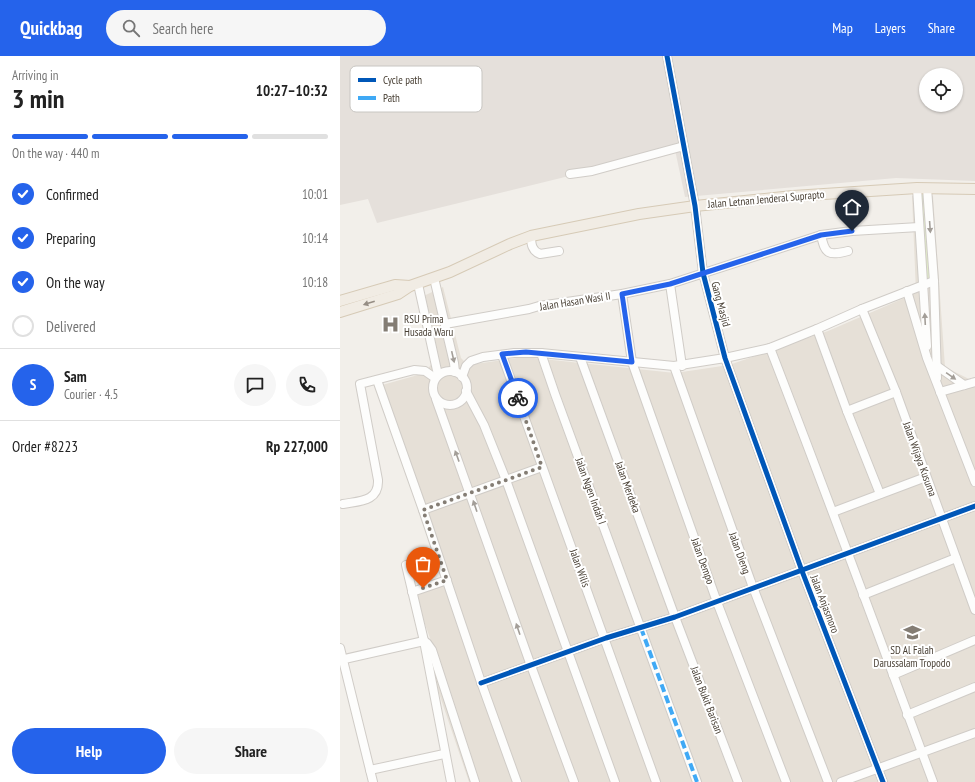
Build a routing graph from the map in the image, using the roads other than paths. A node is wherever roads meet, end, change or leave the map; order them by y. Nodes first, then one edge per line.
1 (667, 56) edge
2 (684, 146) junction
3 (570, 174) dead end
4 (917, 188) junction
5 (927, 188) junction
6 (975, 189) edge
7 (695, 206) junction
8 (919, 227) junction
9 (821, 235) junction
10 (531, 236) junction
11 (559, 251) dead end
12 (848, 251) dead end
13 (703, 273) junction
14 (434, 278) junction
15 (934, 281) junction
16 (670, 284) junction
17 (414, 285) junction
18 (923, 285) junction
19 (907, 291) junction
20 (622, 294) junction
21 (340, 302) edge
22 (862, 309) junction
23 (340, 312) edge
24 (445, 324) junction
25 (817, 329) junction
26 (770, 348) junction
27 (541, 353) junction
28 (502, 354) junction
29 (580, 357) junction
30 (927, 358) junction
31 (726, 361) junction
32 (632, 362) junction
33 (678, 366) junction
34 (937, 366) junction
35 (459, 374) junction
36 (437, 377) junction
37 (377, 380) junction
38 (936, 382) junction
39 (975, 382) edge
40 (964, 385) junction
41 (466, 391) junction
42 (896, 392) junction
43 (940, 392) junction
44 (436, 398) junction
45 (847, 411) junction
46 (542, 467) junction
47 (926, 477) junction
48 (506, 480) junction
49 (975, 482) edge
50 (470, 493) junction
51 (880, 494) junction
52 (343, 504) dead end
53 (975, 506) edge
54 (423, 510) junction
55 (833, 512) junction
56 (942, 517) junction
57 (847, 553) junction
58 (956, 558) junction
59 (406, 565) dead end
60 (802, 571) junction
61 (447, 580) junction
62 (753, 589) junction
63 (412, 592) junction
64 (863, 595) junction
65 (717, 602) junction
66 (975, 610) edge
67 (675, 617) junction
68 (641, 628) junction
69 (606, 638) junction
70 (975, 640) edge
71 (424, 641) junction
72 (340, 648) edge
73 (567, 652) junction
74 (341, 660) edge
75 (531, 665) junction
76 (893, 675) junction
77 (481, 683) junction
78 (975, 687) edge
79 (908, 715) junction
80 (975, 733) edge
81 (922, 752) junction
82 (444, 754) junction
83 (878, 768) junction
84 (370, 770) junction
85 (373, 782) edge
86 (451, 782) edge
87 (475, 782) edge
88 (517, 782) edge
89 (574, 782) edge
90 (615, 782) edge
91 (656, 782) edge
92 (697, 782) edge
93 (738, 782) edge
94 (786, 782) edge
95 (828, 782) edge
96 (841, 782) edge
97 (883, 782) edge
98 (933, 782) edge

1 - 2 street, Gang Masjid
2 - 3 street
2 - 7 street, Gang Masjid
4 - 5 main road, Jalan Letnan Jenderal Suprapto
4 - 7 main road, Jalan Letnan Jenderal Suprapto
4 - 8 street
5 - 6 main road, Jalan Letnan Jenderal Suprapto
5 -> 15 street
7 - 10 main road, Jalan Letnan Jenderal Suprapto
7 - 13 street, Gang Masjid
8 - 9 street, Jalan Hasan Wasi II
8 - 18 street
9 - 12 street
9 - 13 street, Jalan Hasan Wasi II
10 - 11 street
10 - 14 main road, Jalan Letnan Jenderal Suprapto
13 - 16 street, Jalan Hasan Wasi II
13 - 31 street, Gang Masjid
14 - 17 main road, Jalan Letnan Jenderal Suprapto
14 - 24 street
15 - 18 street
15 - 34 street
16 - 20 street, Jalan Hasan Wasi II
16 - 33 street, Jalan Dieng
17 - 21 main road
17 -> 23 main road
17 - 36 street
18 - 19 street
30 -> 18 street
19 - 22 street
19 - 30 street
20 - 24 street, Jalan Hasan Wasi II
20 - 32 street, Jalan Dempo
22 - 25 street
22 - 42 street, Jalan Wijaya Kusuma
24 -> 35 street
25 - 26 street
25 - 45 street
26 - 31 street
26 - 55 street
27 - 28 street
27 - 29 street
27 - 68 street, Jalan Ngen Indah I
28 - 35 street
28 - 46 street, Jalan Wilis
29 - 32 street
29 - 67 street, Jalan Merdeka
30 - 38 street
31 - 33 street
31 - 60 street, Jalan Anjasmoro
32 - 33 street
32 - 65 street, Jalan Dempo
33 - 62 street, Jalan Dieng
34 - 38 street
34 -> 40 street
35 - 36 street
35 - 41 street
36 - 37 street
36 - 44 street
37 - 52 street
37 - 54 street
38 - 43 street
39 - 40 street
40 - 43 street
41 - 44 street
41 - 48 street
42 - 45 street
42 - 47 street, Jalan Wijaya Kusuma
43 - 49 street
50 -> 44 street
45 - 51 street
46 - 48 street
46 - 69 street, Jalan Wilis
47 - 51 street
47 - 56 street, Jalan Wijaya Kusuma
48 - 50 street
48 - 73 street
50 - 54 street
75 -> 50 street
51 - 55 street
53 - 56 street
54 - 61 street
55 - 57 street
56 - 57 street
56 - 58 street, Jalan Wijaya Kusuma
57 - 60 street
57 - 64 street
58 - 64 street
58 - 66 street, Jalan Wijaya Kusuma
59 - 63 street
60 - 62 street
60 - 83 street, Jalan Anjasmoro
61 - 63 street
61 - 77 street
62 - 65 street
62 - 95 street, Jalan Dieng
63 - 71 street
64 - 76 street
65 - 67 street
65 - 94 street, Jalan Dempo
67 - 68 street
67 - 93 street, Jalan Bukit Barisan
68 - 69 street
68 - 92 street, Jalan Ngen Indah I
69 - 73 street
69 - 91 street, Jalan Wilis
70 - 76 street
71 - 74 street
71 - 82 street
71 - 87 street
72 - 74 street
73 - 75 street
73 - 90 street
74 - 84 street
75 - 77 street
75 - 89 street
76 - 79 street
77 - 88 street
78 - 79 street
79 - 81 street
80 - 81 street
81 - 83 street
81 - 98 street
82 - 84 street
82 - 86 street
83 - 96 street
83 - 97 street, Jalan Anjasmoro
84 - 85 street

